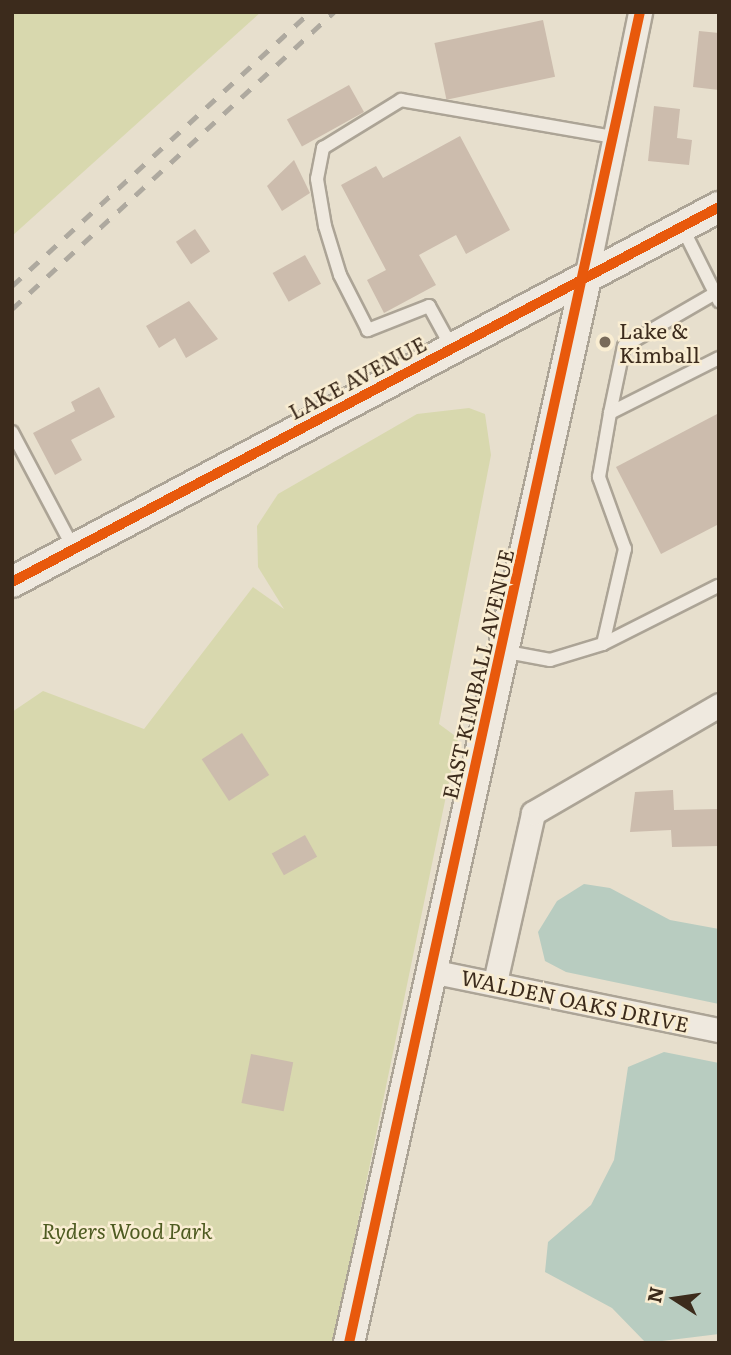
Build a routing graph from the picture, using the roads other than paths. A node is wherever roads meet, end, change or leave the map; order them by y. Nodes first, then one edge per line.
1 (640, 12) edge
2 (614, 137) junction
3 (719, 206) edge
4 (682, 226) junction
5 (586, 278) junction
6 (717, 295) edge
7 (452, 348) junction
8 (719, 358) edge
9 (610, 413) junction
10 (12, 432) edge
11 (74, 549) junction
12 (12, 582) edge
13 (718, 586) edge
14 (603, 644) junction
15 (502, 651) junction
16 (719, 705) edge
17 (431, 971) junction
18 (495, 982) junction
19 (719, 1030) edge
20 (349, 1343) edge

1 - 2 street, EAST KIMBALL AVENUE
2 - 5 street, EAST KIMBALL AVENUE
2 - 7 lane
3 - 4 street, LAKE AVENUE
4 - 5 street, LAKE AVENUE
4 - 6 lane
5 - 7 street, LAKE AVENUE
5 - 15 street, EAST KIMBALL AVENUE
6 - 9 lane
7 - 11 street, LAKE AVENUE
8 - 9 lane
9 - 14 lane
10 - 11 lane
11 - 12 street, LAKE AVENUE
13 - 14 lane
14 - 15 lane
15 - 17 street, EAST KIMBALL AVENUE
16 - 18 street
17 - 18 street, WALDEN OAKS DRIVE
17 - 20 street, EAST KIMBALL AVENUE
18 - 19 street, WALDEN OAKS DRIVE

